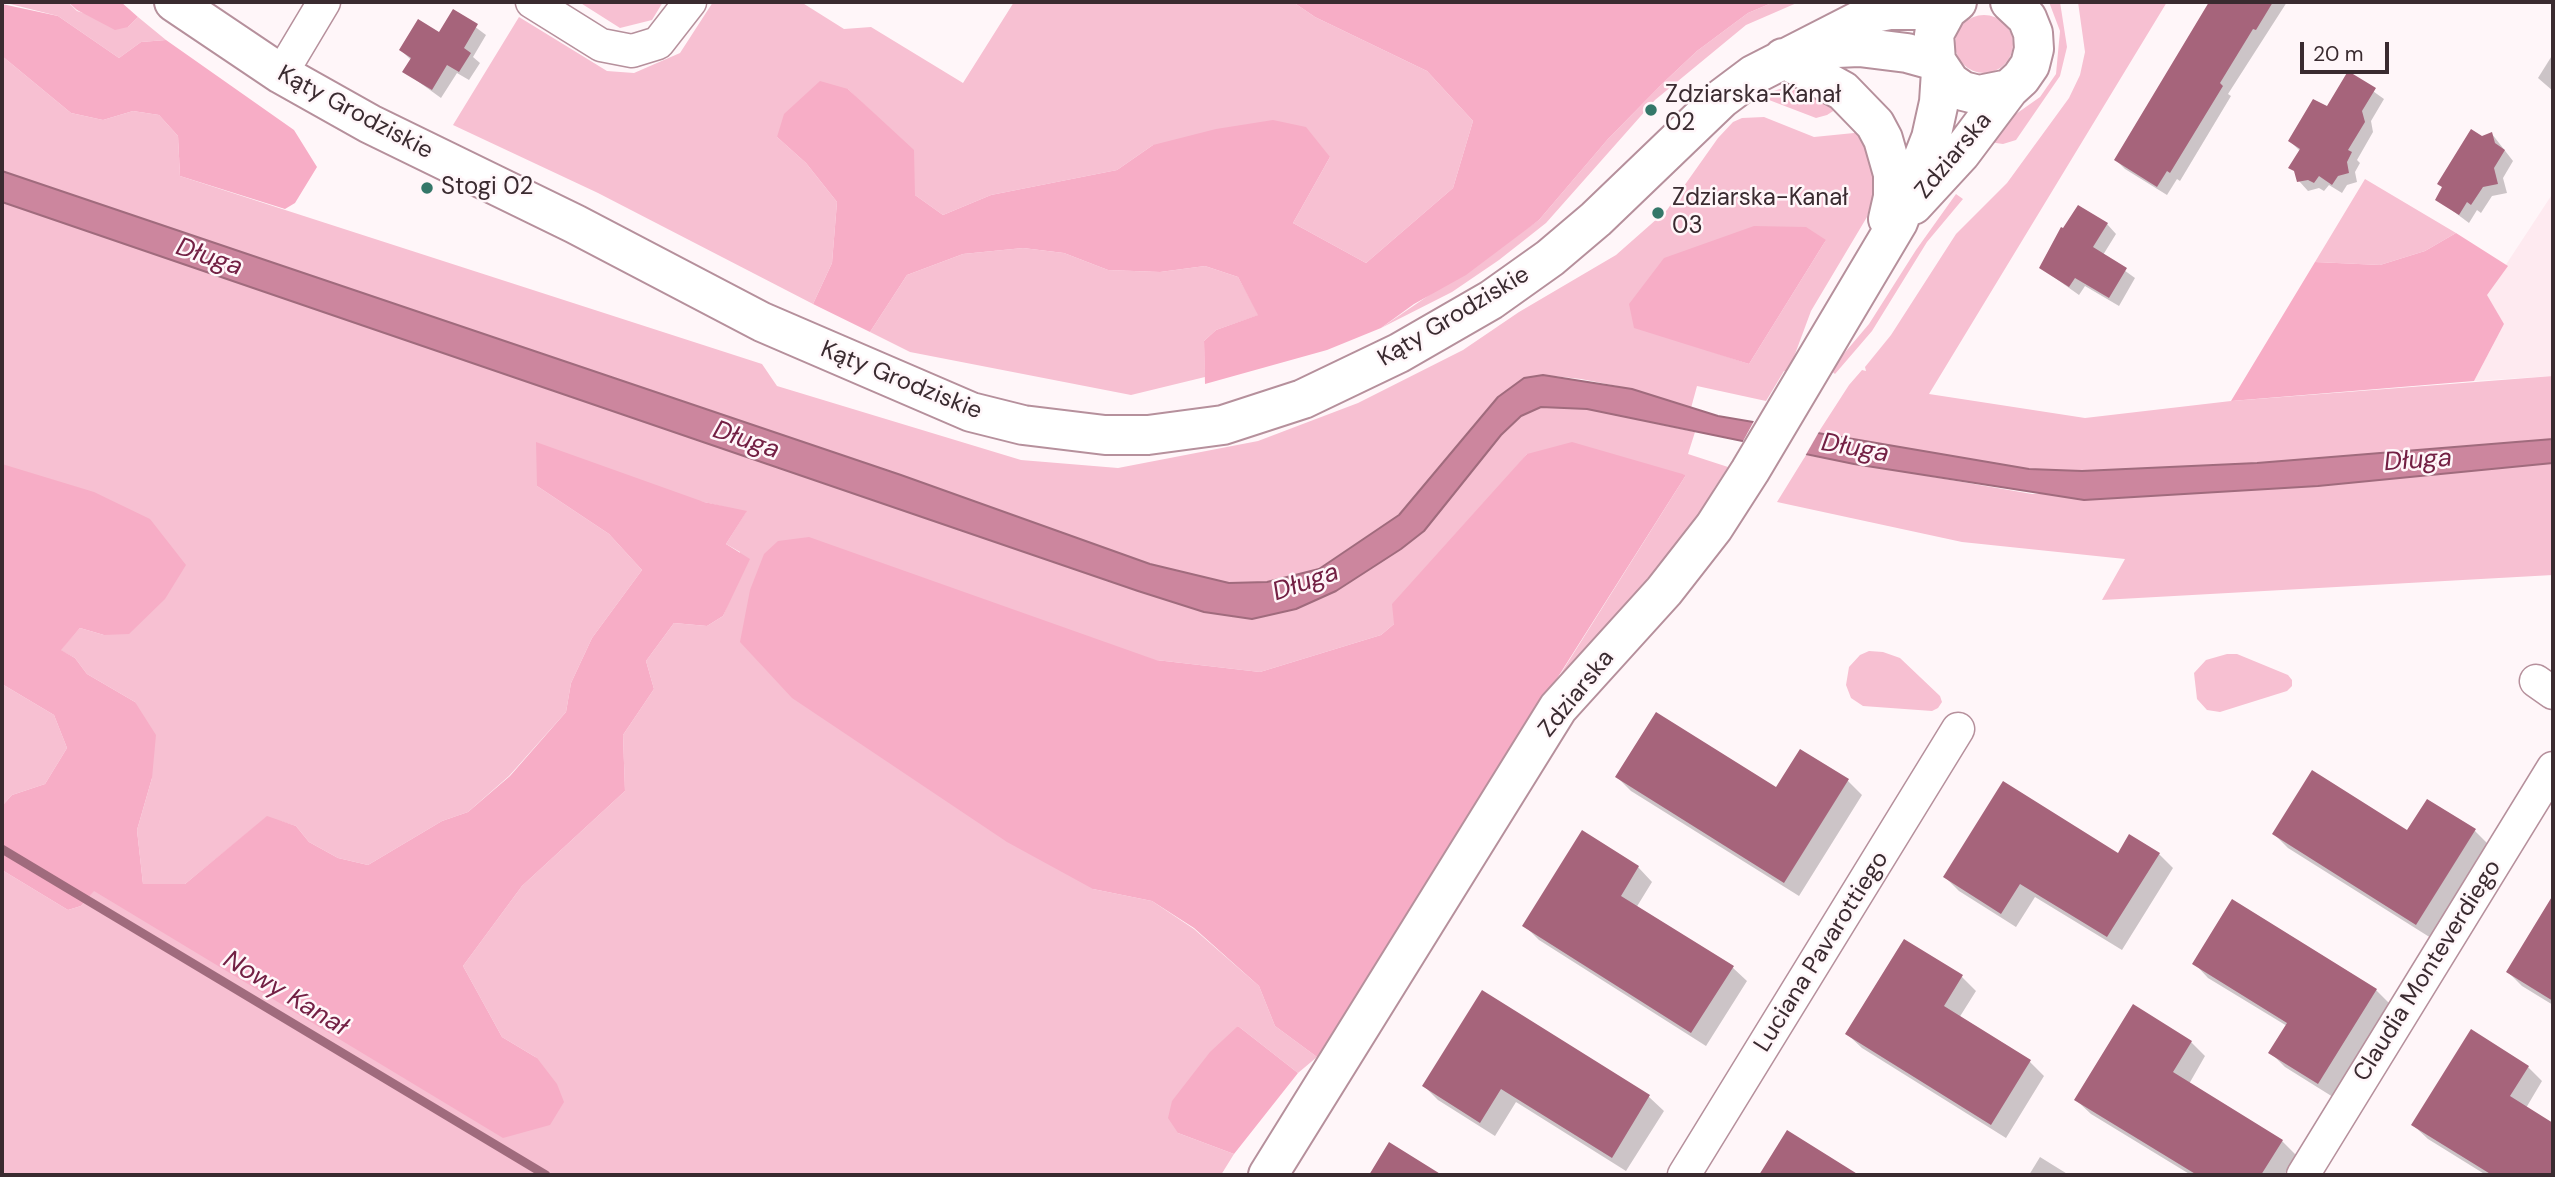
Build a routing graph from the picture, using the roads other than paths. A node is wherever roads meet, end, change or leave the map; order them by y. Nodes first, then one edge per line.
1 (174, 2) edge
2 (324, 2) edge
3 (532, 2) edge
4 (690, 2) edge
5 (1897, 6) edge
6 (1952, 6) edge
7 (2022, 7) edge
8 (1794, 54) junction
9 (1938, 66) junction
10 (281, 74) junction
11 (2009, 89) junction
12 (1889, 237) junction
13 (1958, 729) dead end
14 (2553, 768) edge
15 (1268, 1175) edge
16 (1684, 1175) edge
17 (2303, 1175) edge

1 - 10 street, Kąty Grodziskie
2 - 10 street
3 - 4 street
5 - 6 street, Kąty Grodziskie
5 - 8 street, Kąty Grodziskie
6 - 9 street, Zdziarska
7 - 11 street, Zdziarska
8 - 9 street
8 - 10 street, Kąty Grodziskie
8 - 12 street
9 - 11 street
9 - 12 street, Zdziarska
11 - 12 street, Zdziarska
12 - 15 street, Zdziarska
13 - 16 street, Luciana Pavarottiego
14 - 17 street, Claudia Monteverdiego

